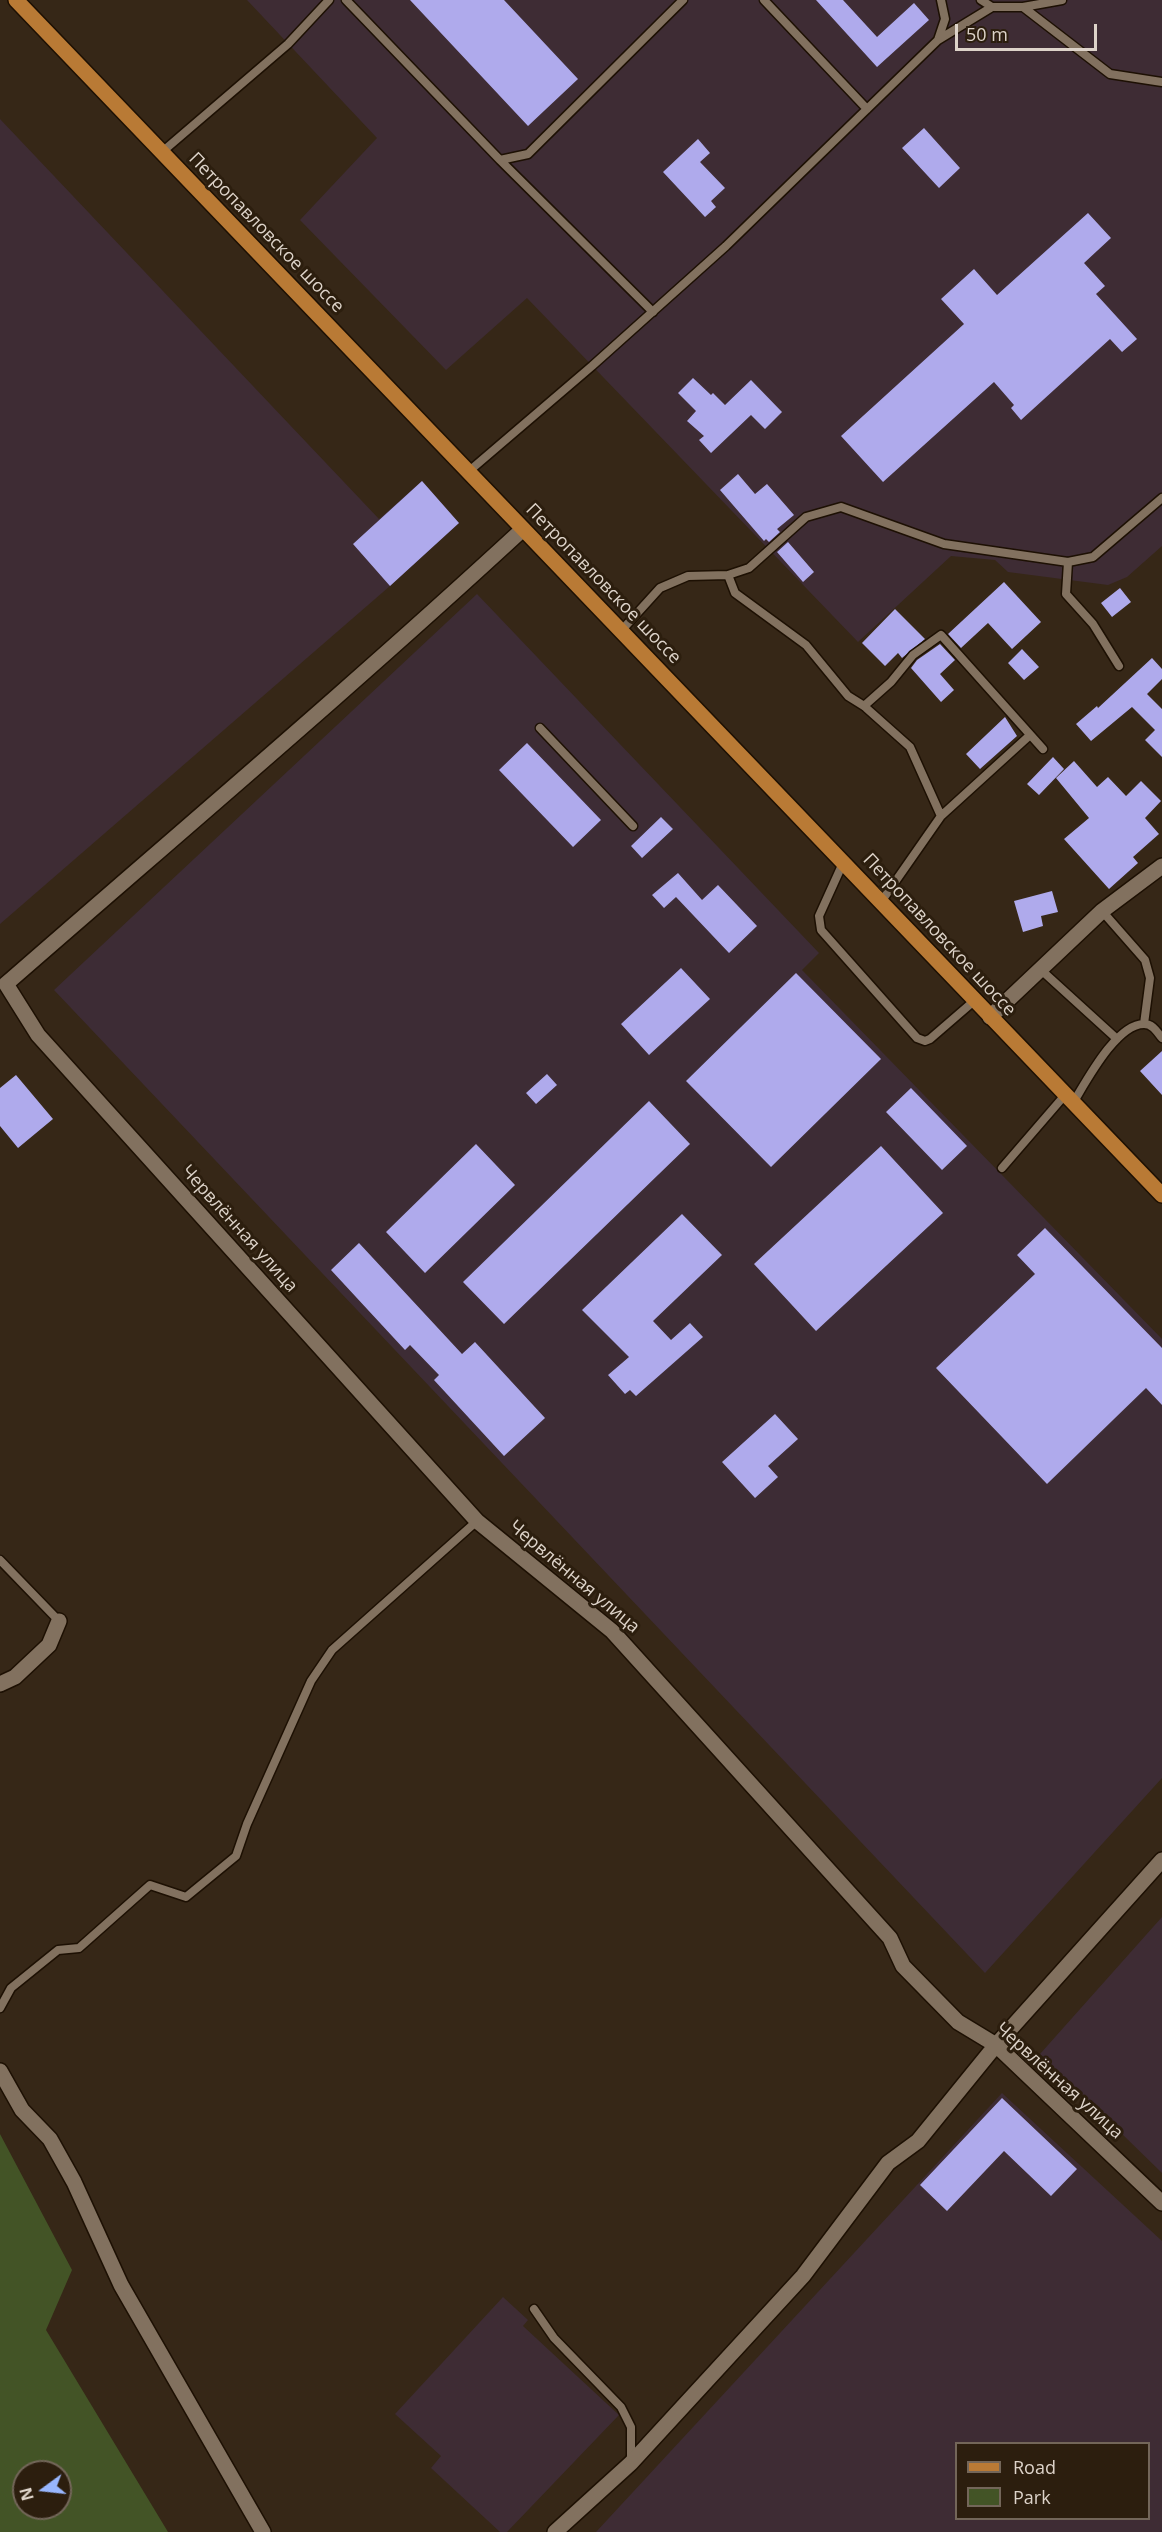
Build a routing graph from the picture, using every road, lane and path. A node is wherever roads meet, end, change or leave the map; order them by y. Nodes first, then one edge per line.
1 (16, 0) edge
2 (329, 0) edge
3 (346, 0) edge
4 (683, 0) edge
5 (764, 0) edge
6 (941, 0) edge
7 (981, 0) edge
8 (1062, 0) edge
9 (992, 7) junction
10 (1023, 7) junction
11 (938, 40) junction
12 (1162, 82) edge
13 (867, 109) junction
14 (162, 152) junction
15 (500, 160) junction
16 (652, 312) junction
17 (468, 472) junction
18 (1162, 498) edge
19 (524, 529) junction
20 (1068, 562) junction
21 (728, 575) junction
22 (621, 631) junction
23 (1119, 666) dead end
24 (864, 706) junction
25 (540, 728) dead end
26 (1029, 736) junction
27 (1043, 749) dead end
28 (941, 816) junction
29 (633, 826) dead end
30 (843, 863) junction
31 (1162, 866) edge
32 (881, 902) junction
33 (1102, 911) junction
34 (1040, 969) junction
35 (3, 987) edge
36 (974, 1001) junction
37 (990, 1017) junction
38 (1144, 1024) junction
39 (1162, 1038) edge
40 (1116, 1039) junction
41 (1069, 1099) junction
42 (1002, 1168) dead end
43 (1162, 1195) edge
44 (477, 1521) junction
45 (0, 1560) edge
46 (59, 1622) joint
47 (0, 1684) edge
48 (1162, 1860) edge
49 (0, 2008) edge
50 (996, 2045) junction
51 (0, 2071) edge
52 (1162, 2203) edge
53 (534, 2309) dead end
54 (631, 2463) junction
55 (263, 2532) edge
56 (555, 2532) edge

1 - 14 main road, Петропавловское шоссе
2 - 14 lane
3 - 15 lane
4 - 15 lane
5 - 13 lane
6 - 11 lane
7 - 9 lane
8 - 10 lane
9 - 10 lane
9 - 11 lane
10 - 12 lane
11 - 13 lane
13 - 16 lane
14 - 17 main road, Петропавловское шоссе
15 - 16 lane
16 - 17 lane
17 - 19 main road, Петропавловское шоссе
18 - 20 lane
19 - 22 main road, Петропавловское шоссе
19 - 35 street
20 - 21 lane
20 - 23 lane
21 - 22 lane
21 - 24 lane
22 - 30 main road, Петропавловское шоссе
24 - 26 lane
24 - 28 lane
25 - 29 lane
26 - 27 lane
26 - 28 lane
28 - 32 lane
30 - 32 main road, Петропавловское шоссе
30 - 36 lane
31 - 33 street
32 - 36 main road, Петропавловское шоссе
33 - 34 street
33 - 38 lane
34 - 37 street
34 - 40 lane
35 - 44 street, Червлённая улица
36 - 37 main road, Петропавловское шоссе
37 - 41 main road, Петропавловское шоссе
38 - 39 lane
38 - 40 lane
40 - 41 lane
41 - 42 lane
41 - 43 main road, Петропавловское шоссе
44 - 49 lane
44 - 50 street, Червлённая улица
45 - 46 lane
46 - 47 street
48 - 50 street
50 - 52 street, Червлённая улица
50 - 54 street
51 - 55 street
53 - 54 lane
54 - 56 street

